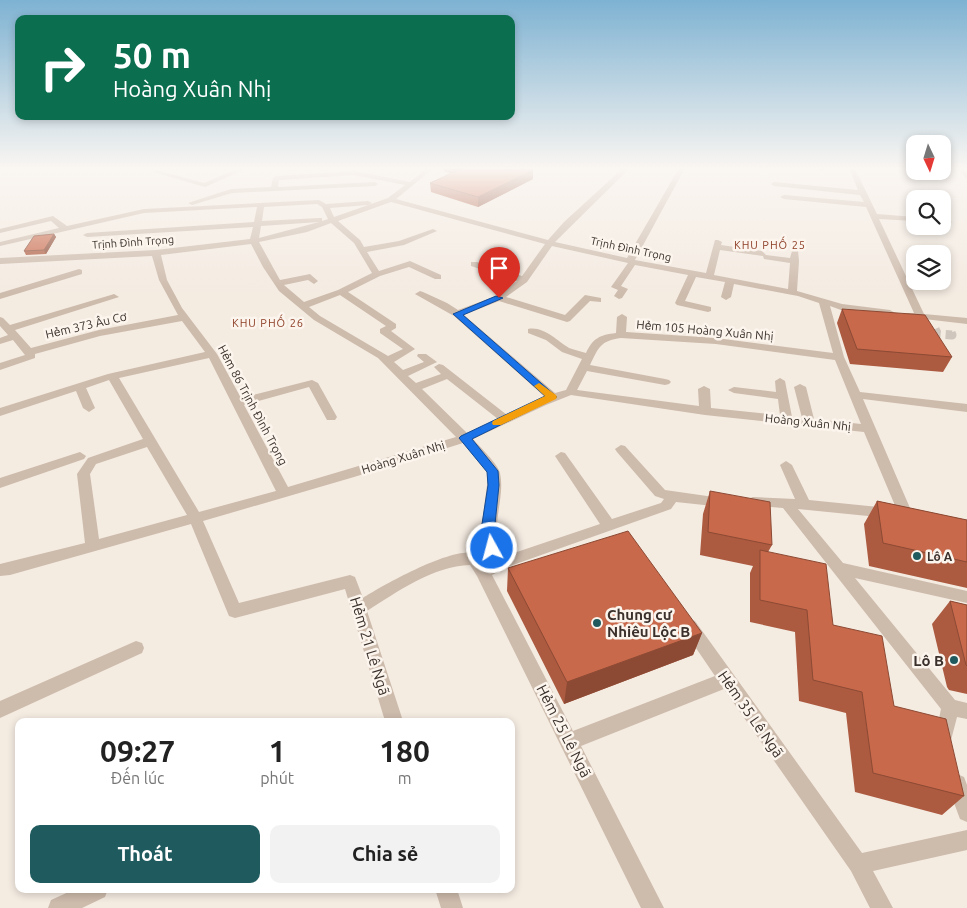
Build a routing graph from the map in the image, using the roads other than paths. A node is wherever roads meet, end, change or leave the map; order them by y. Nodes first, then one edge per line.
1 (152, 210) edge
2 (260, 210) edge
3 (326, 210) edge
4 (349, 210) edge
5 (441, 210) edge
6 (582, 210) edge
7 (659, 210) edge
8 (870, 210) edge
9 (144, 211) junction
10 (873, 216) junction
11 (906, 218) edge
12 (332, 220) junction
13 (257, 224) junction
14 (65, 229) junction
15 (0, 231) edge
16 (132, 232) junction
17 (433, 232) dead end
18 (87, 235) dead end
19 (190, 239) junction
20 (254, 241) junction
21 (10, 242) junction
22 (550, 243) junction
23 (0, 244) edge
24 (362, 250) junction
25 (156, 253) junction
26 (0, 261) edge
27 (632, 262) junction
28 (474, 264) dead end
29 (79, 272) dead end
30 (377, 274) junction
31 (693, 274) junction
32 (438, 277) dead end
33 (709, 277) junction
34 (524, 280) junction
35 (314, 281) dead end
36 (730, 281) junction
37 (278, 283) junction
38 (341, 292) junction
39 (792, 293) junction
40 (420, 294) dead end
41 (0, 296) edge
42 (619, 296) dead end
43 (114, 297) dead end
44 (726, 297) dead end
45 (499, 298) junction
46 (598, 300) dead end
47 (824, 303) junction
48 (303, 306) junction
49 (708, 309) dead end
50 (457, 314) junction
51 (185, 317) junction
52 (622, 317) dead end
53 (925, 317) junction
54 (944, 319) junction
55 (0, 320) edge
56 (967, 321) edge
57 (934, 329) edge
58 (950, 330) dead end
59 (532, 331) dead end
60 (12, 332) junction
61 (621, 335) junction
62 (0, 341) edge
63 (29, 352) junction
64 (212, 354) junction
65 (422, 356) dead end
66 (588, 357) junction
67 (839, 357) junction
68 (387, 361) junction
69 (0, 367) edge
70 (438, 367) dead end
71 (583, 367) junction
72 (402, 375) junction
73 (448, 375) junction
74 (112, 376) junction
75 (780, 381) dead end
76 (665, 382) dead end
77 (80, 386) junction
78 (800, 387) dead end
79 (414, 388) junction
80 (704, 389) dead end
81 (734, 390) dead end
82 (570, 392) junction
83 (856, 395) junction
84 (783, 396) junction
85 (552, 397) junction
86 (237, 403) junction
87 (89, 408) dead end
88 (967, 408) edge
89 (705, 411) junction
90 (0, 412) edge
91 (331, 417) dead end
92 (505, 420) junction
93 (787, 420) junction
94 (809, 422) junction
95 (869, 429) junction
96 (465, 438) junction
97 (151, 442) junction
98 (621, 449) dead end
99 (80, 456) dead end
100 (561, 456) dead end
101 (786, 465) dead end
102 (0, 483) edge
103 (284, 493) junction
104 (672, 498) junction
105 (786, 503) junction
106 (806, 505) junction
107 (906, 515) junction
108 (195, 518) junction
109 (923, 519) edge
110 (612, 525) junction
111 (626, 540) edge
112 (93, 546) junction
113 (502, 563) junction
114 (837, 568) junction
115 (0, 570) edge
116 (483, 572) junction
117 (967, 597) edge
118 (359, 608) junction
119 (678, 610) edge
120 (136, 648) dead end
121 (726, 680) junction
122 (958, 709) edge
123 (0, 710) edge
124 (393, 718) edge
125 (570, 741) junction
126 (967, 812) edge
127 (967, 840) edge
128 (858, 864) junction
129 (89, 893) edge
130 (447, 893) edge
131 (59, 908) edge
132 (452, 908) edge
133 (653, 908) edge
134 (882, 908) edge

1 - 9 street
2 - 13 street
3 - 12 street
4 - 12 street, Trịnh Đình Trọng
5 - 22 street, Trịnh Đình Trọng
6 - 22 street
7 - 27 street
8 - 10 street
9 - 14 street
9 - 16 street
10 - 11 street
10 - 53 street
12 - 13 street
12 - 20 street, Trịnh Đình Trọng
12 - 24 street
13 - 19 street
13 - 20 street
14 - 15 street
14 - 21 street
15 - 21 street
16 - 18 street
16 - 19 street
17 - 24 street
19 - 20 street, Trịnh Đình Trọng
19 - 25 street, Trịnh Đình Trọng
20 - 37 street
21 - 23 street
22 - 27 street, Trịnh Đình Trọng
22 - 34 street
24 - 30 street
25 - 26 street, Trịnh Đình Trọng
25 - 51 street, Hẻm 86 Trịnh Đình Trọng
27 - 31 street, Trịnh Đình Trọng
27 - 42 street
28 - 34 street
29 - 41 street
30 - 32 street
30 - 38 street
31 - 33 street, Trịnh Đình Trọng
31 - 49 street
33 - 36 street, Trịnh Đình Trọng
33 - 39 street
34 - 45 street
35 - 37 street
36 - 39 street, Trịnh Đình Trọng
36 - 44 street
37 - 48 street
38 - 48 street
38 - 68 street
39 - 47 street, Trịnh Đình Trọng
40 - 50 street
43 - 60 street
45 - 46 street
45 - 50 street
47 - 53 street, Trịnh Đình Trọng
47 - 67 street, Hoàng Xuân Nhị
48 - 68 street
50 - 85 street
51 - 63 street, Hẻm 373 Âu Cơ
51 - 64 street, Hẻm 86 Trịnh Đình Trọng
52 - 61 street
53 - 54 street, Trịnh Đình Trọng
53 - 57 street
54 - 56 street, Trịnh Đình Trọng
54 - 58 street
55 - 60 street
59 - 66 street
60 - 62 street
60 - 63 street
61 - 66 street, Hẻm 105 Hoàng Xuân Nhị
61 - 67 street, Hẻm 105 Hoàng Xuân Nhị
63 - 69 street, Hẻm 373 Âu Cơ
64 - 74 street
64 - 86 street, Hẻm 86 Trịnh Đình Trọng
65 - 72 street
66 - 71 street, Hẻm 105 Hoàng Xuân Nhị
67 - 83 street, Hoàng Xuân Nhị
68 - 72 street
70 - 73 street
71 - 76 street
71 - 82 street, Hẻm 105 Hoàng Xuân Nhị
72 - 79 street
73 - 79 street
73 - 92 street
74 - 77 street
74 - 97 street
75 - 84 street
77 - 87 street
77 - 90 street
78 - 94 street
79 - 96 street
80 - 89 street
81 - 84 street
82 - 85 street, Hoàng Xuân Nhị
82 - 89 street, Hoàng Xuân Nhị
83 - 88 street
83 - 95 street, Hoàng Xuân Nhị
84 - 93 street
85 - 92 street, Hoàng Xuân Nhị
86 - 91 street
86 - 103 street, Hẻm 86 Trịnh Đình Trọng
89 - 93 street, Hoàng Xuân Nhị
92 - 96 street, Hoàng Xuân Nhị
93 - 94 street, Hoàng Xuân Nhị
94 - 95 street, Hoàng Xuân Nhị
95 - 107 street
96 - 103 street, Hoàng Xuân Nhị
96 - 113 street
97 - 108 street
97 - 112 street
98 - 104 street
99 - 102 street
100 - 110 street
101 - 106 street
103 - 108 street, Hoàng Xuân Nhị
104 - 105 street
104 - 110 street
105 - 106 street
105 - 114 street
106 - 107 street
107 - 109 street
108 - 112 street, Hoàng Xuân Nhị
108 - 118 street, Hẻm 21 Lê Ngã
110 - 111 street
110 - 113 street
112 - 115 street, Hoàng Xuân Nhị
113 - 116 street
114 - 117 street
114 - 122 street
116 - 118 street
116 - 125 street, Hẻm 25 Lê Ngã
118 - 124 street, Hẻm 21 Lê Ngã
119 - 121 street, Hẻm 35 Lê Ngã
120 - 123 street
121 - 125 street
121 - 128 street, Hẻm 35 Lê Ngã
122 - 126 street
125 - 133 street, Hẻm 25 Lê Ngã
127 - 128 street
128 - 134 street, Hẻm 35 Lê Ngã
129 - 131 street
130 - 132 street

